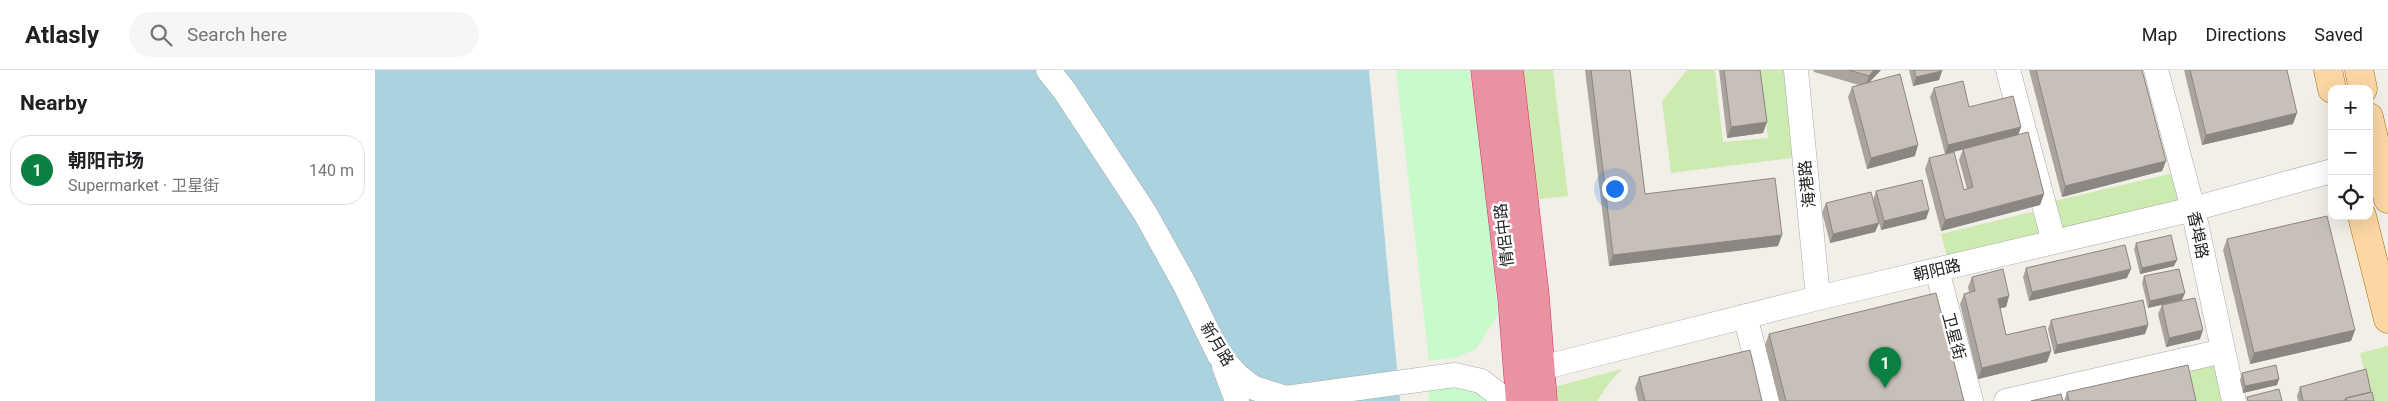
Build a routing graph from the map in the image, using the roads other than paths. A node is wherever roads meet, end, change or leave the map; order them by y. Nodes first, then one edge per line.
1 (1048, 70) edge
2 (1485, 70) edge
3 (1509, 70) edge
4 (1797, 70) edge
5 (2008, 70) edge
6 (2156, 70) edge
7 (2328, 70) edge
8 (2359, 70) edge
9 (2331, 85) edge
10 (2362, 85) edge
11 (2372, 130) edge
12 (2379, 159) edge
13 (2328, 172) edge
14 (2388, 199) edge
15 (2193, 209) junction
16 (2363, 220) edge
17 (2054, 242) junction
18 (1937, 270) junction
19 (1819, 298) junction
20 (1745, 316) junction
21 (2388, 320) edge
22 (2223, 351) junction
23 (1219, 355) junction
24 (1541, 368) junction
25 (1237, 401) edge
26 (1507, 401) edge
27 (1520, 401) edge
28 (1543, 401) edge
29 (1767, 401) edge
30 (1971, 401) edge
31 (2006, 401) edge
32 (2234, 401) edge

1 - 23 street, 新月路
2 - 27 highway, 情侶中路
3 - 24 highway, 情侶中路
4 - 19 street, 海港路
5 - 17 street
6 - 15 street, 香埠路
7 - 9 main road
8 - 10 main road
11 - 12 main road
12 - 14 main road
13 - 15 street, 朝阳路
15 - 17 street, 朝阳路
15 - 22 street, 香埠路
16 - 21 main road
17 - 18 street, 朝阳路
18 - 19 street, 朝阳路
18 - 30 street, 卫星街
19 - 20 street, 朝阳路
20 - 24 street, 朝阳路
20 - 29 street
22 - 31 street
22 - 32 street, 香埠路
23 - 25 street
23 - 26 street, 新月路
24 - 28 highway, 情侶中路

